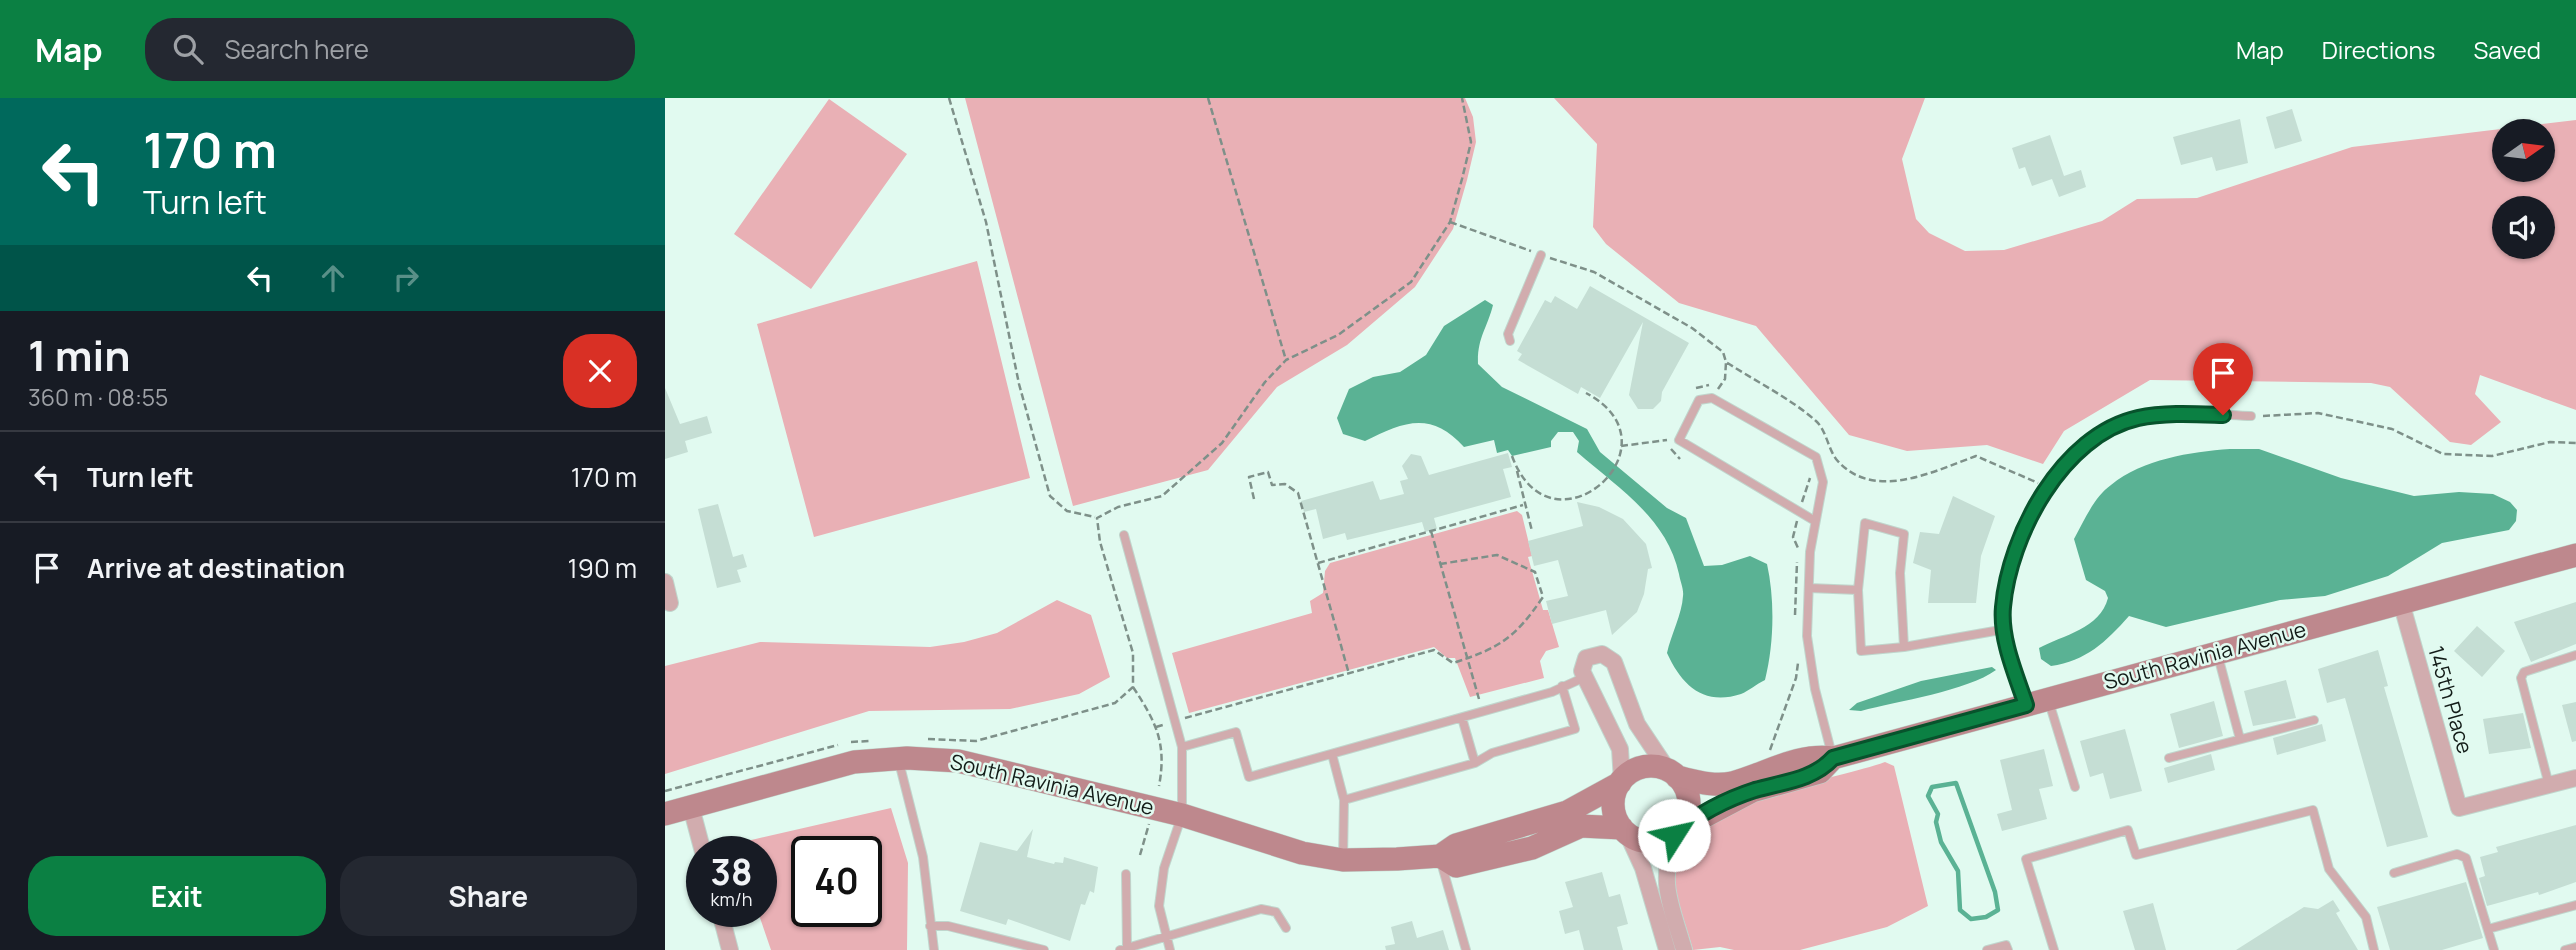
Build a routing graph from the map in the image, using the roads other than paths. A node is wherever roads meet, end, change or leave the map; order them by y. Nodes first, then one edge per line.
1 (1541, 255) road end
2 (1510, 341) dead end
3 (2251, 416) road end
4 (1815, 521) junction
5 (1123, 535) dead end
6 (2576, 555) edge
7 (665, 582) edge
8 (1809, 588) junction
9 (1858, 590) junction
10 (2401, 602) junction
11 (670, 603) dead end
12 (2005, 629) junction
13 (1904, 647) junction
14 (2217, 653) junction
15 (2576, 655) edge
16 (1585, 677) junction
17 (1562, 686) junction
18 (2049, 699) junction
19 (2026, 705) junction
20 (1462, 718) junction
21 (2314, 720) dead end
22 (2240, 739) junction
23 (1182, 747) junction
24 (1332, 754) junction
25 (1833, 758) junction
26 (2169, 758) dead end
27 (898, 759) junction
28 (1475, 763) junction
29 (1672, 773) junction
30 (2576, 778) edge
31 (1621, 782) junction
32 (2549, 785) junction
33 (2075, 787) dead end
34 (1344, 800) junction
35 (691, 807) junction
36 (665, 814) edge
37 (1182, 815) junction
38 (1625, 831) junction
39 (1678, 831) junction
40 (699, 836) edge
41 (1440, 856) junction
42 (1343, 860) junction
43 (2394, 873) dead end
44 (1126, 874) dead end
45 (2576, 905) edge
46 (930, 926) junction
47 (724, 927) edge
48 (1286, 928) dead end
49 (2488, 929) junction
50 (1167, 937) junction
51 (2576, 947) edge
52 (1124, 949) edge
53 (730, 950) edge
54 (934, 950) edge
55 (1044, 950) edge
56 (1170, 950) edge
57 (1466, 950) edge
58 (1667, 950) edge
59 (1684, 950) edge
60 (1987, 950) edge
61 (2008, 950) edge
62 (2053, 950) edge
63 (2374, 950) edge
64 (2494, 950) edge
65 (2565, 950) edge

1 - 2 lane
3 - 12 lane
4 - 4 lane
4 - 8 lane
5 - 23 lane
6 - 10 street, South Ravinia Avenue
7 - 11 street
8 - 9 lane
8 - 25 lane
9 - 13 lane
9 - 13 lane
10 - 14 street, South Ravinia Avenue
10 - 32 street, 145th Place
12 - 13 lane
12 - 19 lane
14 - 18 street, South Ravinia Avenue
14 - 22 lane
15 - 32 lane
16 - 17 lane
16 - 29 street
16 - 31 street
17 - 20 lane
17 - 28 lane
18 - 19 street, South Ravinia Avenue
18 - 33 lane
19 - 25 street, South Ravinia Avenue
20 - 24 lane
20 - 28 lane
21 - 22 lane
22 - 26 lane
23 - 24 lane
23 - 37 lane
24 - 34 lane
25 - 29 street, South Ravinia Avenue
25 - 39 street, South Ravinia Avenue
27 - 35 street, South Ravinia Avenue
27 - 37 street, South Ravinia Avenue
27 - 46 lane
28 - 34 lane
29 - 31 street
29 - 39 street
30 - 32 street
31 - 38 street
31 - 41 street, South Ravinia Avenue
34 - 42 lane
35 - 36 street, South Ravinia Avenue
35 - 40 street
37 - 42 street, South Ravinia Avenue
37 - 50 lane
38 - 39 street
38 - 41 street, South Ravinia Avenue
38 - 58 street
39 - 59 street
41 - 42 street, South Ravinia Avenue
41 - 57 lane
43 - 49 lane
44 - 52 lane
45 - 49 lane
46 - 54 lane
46 - 55 lane
47 - 53 street
48 - 50 lane
49 - 64 lane
50 - 52 lane
50 - 56 lane
51 - 65 lane
60 - 61 lane
62 - 63 lane

